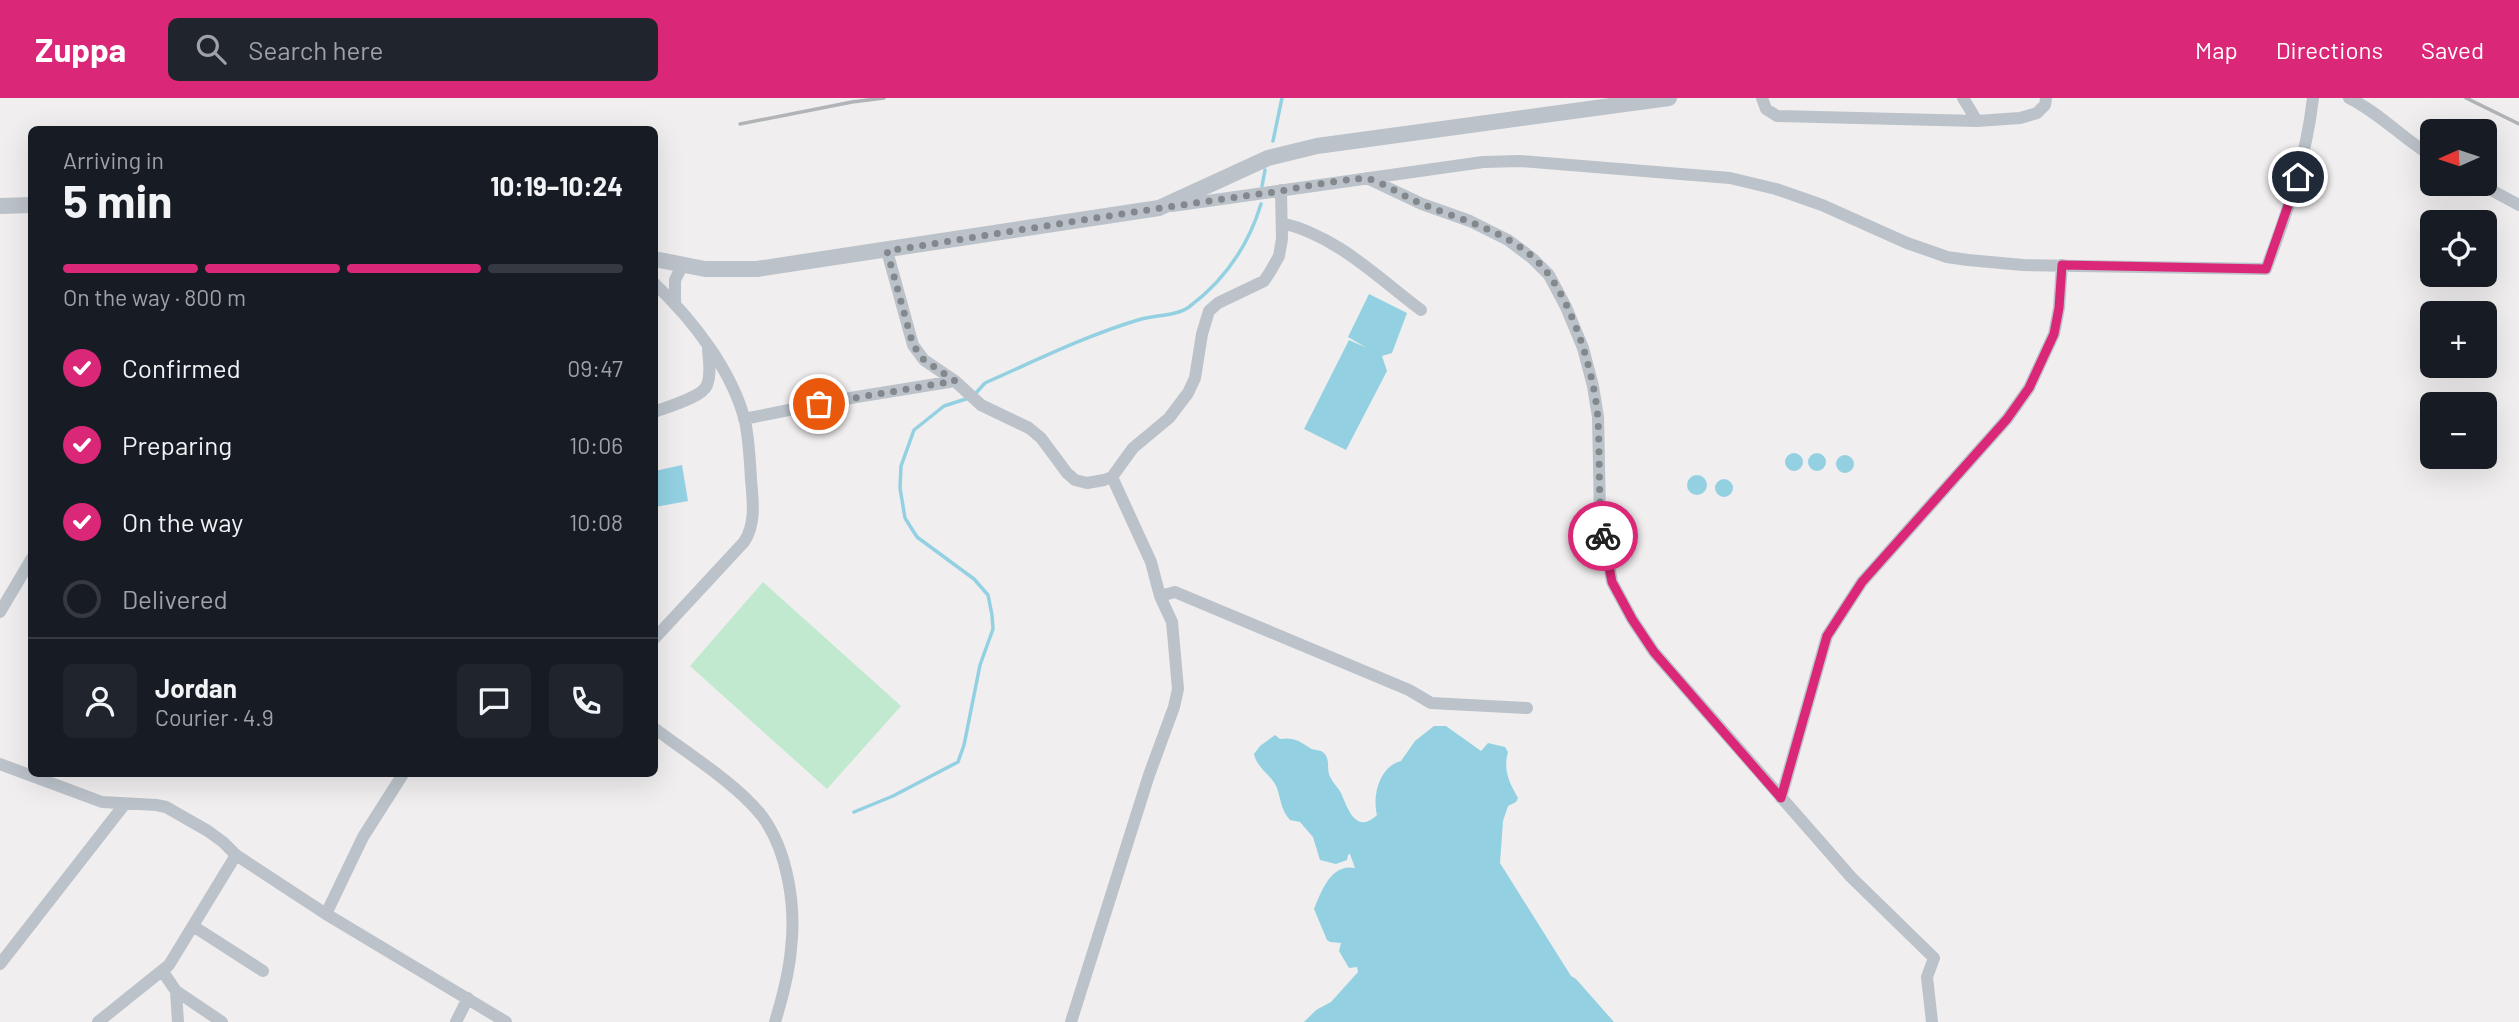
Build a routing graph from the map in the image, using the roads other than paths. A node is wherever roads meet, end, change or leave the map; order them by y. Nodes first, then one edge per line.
1 (1669, 98) edge
2 (1762, 98) edge
3 (1963, 98) edge
4 (2046, 98) edge
5 (2314, 98) edge
6 (2349, 98) edge
7 (1977, 121) junction
8 (2420, 149) edge
9 (1367, 178) junction
10 (1281, 191) junction
11 (2497, 193) edge
12 (28, 205) edge
13 (2519, 205) edge
14 (0, 206) edge
15 (1160, 208) junction
16 (1282, 223) junction
17 (887, 251) junction
18 (658, 260) edge
19 (683, 264) junction
20 (2062, 265) junction
21 (658, 287) edge
22 (675, 302) junction
23 (1422, 310) dead end
24 (708, 342) junction
25 (959, 385) junction
26 (658, 410) edge
27 (744, 419) junction
28 (1112, 477) junction
29 (28, 565) edge
30 (1160, 596) junction
31 (0, 612) edge
32 (658, 635) edge
33 (1527, 708) dead end
34 (658, 731) edge
35 (0, 764) edge
36 (28, 775) edge
37 (33, 777) edge
38 (401, 777) edge
39 (1781, 798) junction
40 (124, 805) junction
41 (236, 855) junction
42 (326, 914) junction
43 (193, 926) junction
44 (0, 964) edge
45 (263, 971) dead end
46 (163, 972) junction
47 (176, 992) junction
48 (468, 999) junction
49 (98, 1022) edge
50 (178, 1022) edge
51 (222, 1022) edge
52 (456, 1022) edge
53 (506, 1022) edge
54 (775, 1022) edge
55 (1071, 1022) edge
56 (1932, 1022) edge

1 - 15 street
2 - 7 street
3 - 7 street
4 - 7 street
5 - 20 street
6 - 8 street
9 - 10 street
9 - 20 street
9 - 39 street
10 - 15 street
10 - 16 street
11 - 13 street
12 - 14 street
15 - 17 street
16 - 23 street
16 - 28 street
17 - 19 street
17 - 25 street
18 - 19 street
19 - 22 street
20 - 39 street
21 - 22 street
22 - 24 street
24 - 26 street
24 - 27 street
25 - 27 street
25 - 28 street
27 - 32 street
28 - 30 street
29 - 31 street
30 - 33 street
30 - 55 street
34 - 54 street
35 - 36 street
37 - 40 street
38 - 42 street
39 - 56 street
40 - 41 street
40 - 44 street
41 - 42 street
41 - 43 street
42 - 48 street
43 - 45 street
43 - 46 street
46 - 47 street
46 - 49 street
47 - 50 street
47 - 51 street
48 - 52 street
48 - 53 street

